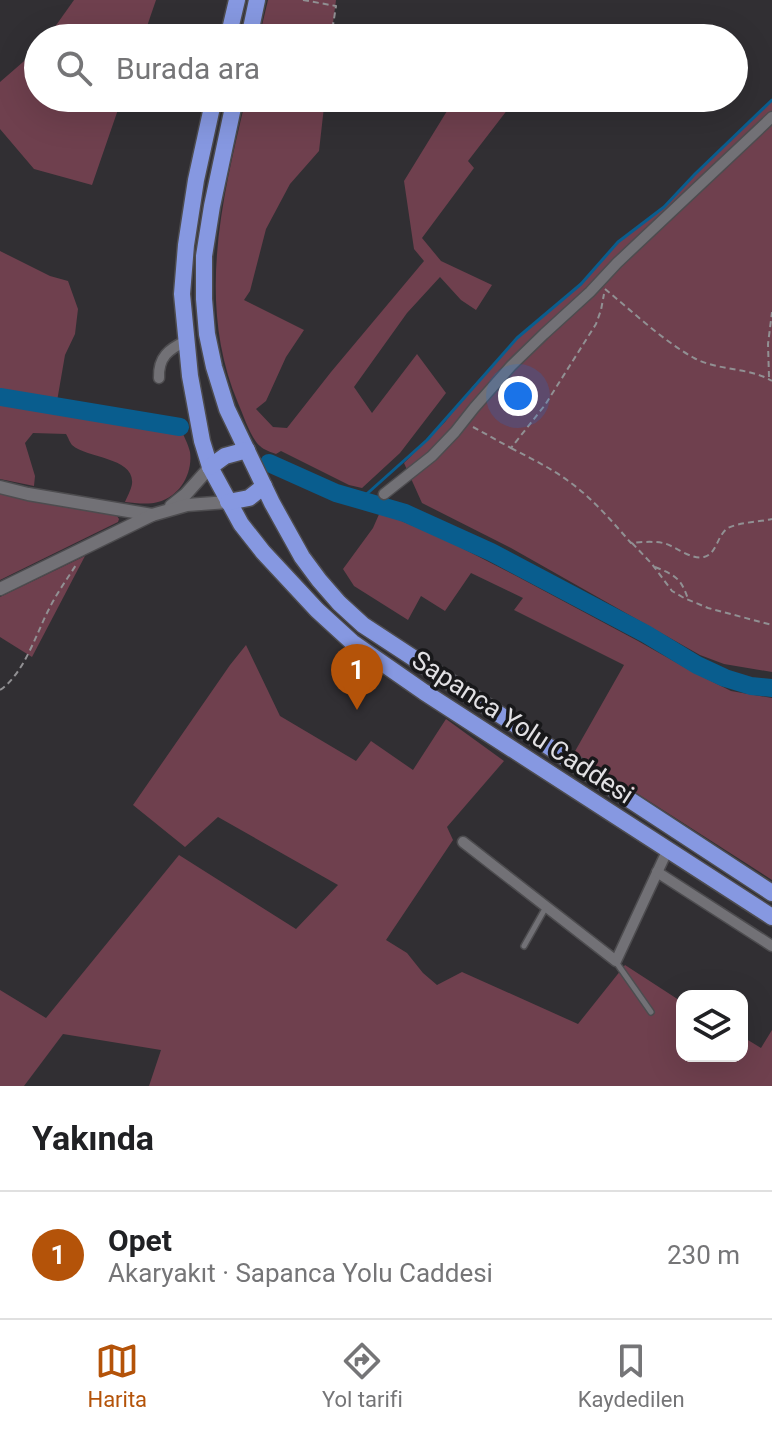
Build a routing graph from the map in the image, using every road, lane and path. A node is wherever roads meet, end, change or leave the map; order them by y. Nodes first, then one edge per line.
1 (237, 0) edge
2 (257, 0) edge
3 (303, 0) edge
4 (231, 24) edge
5 (252, 24) edge
6 (333, 24) edge
7 (211, 112) edge
8 (232, 112) edge
9 (772, 117) edge
10 (602, 286) junction
11 (772, 312) edge
12 (186, 341) junction
13 (159, 378) dead end
14 (771, 380) edge
15 (464, 421) junction
16 (511, 448) junction
17 (247, 450) junction
18 (210, 467) junction
19 (264, 486) junction
20 (0, 487) edge
21 (384, 494) dead end
22 (228, 502) junction
23 (166, 510) junction
24 (152, 515) junction
25 (772, 519) edge
26 (631, 543) junction
27 (87, 546) junction
28 (653, 567) junction
29 (0, 589) edge
30 (689, 600) junction
31 (772, 625) edge
32 (0, 689) edge
33 (463, 842) dead end
34 (668, 849) junction
35 (657, 872) junction
36 (772, 893) edge
37 (546, 907) junction
38 (772, 917) edge
39 (524, 946) dead end
40 (772, 946) edge
41 (616, 961) junction
42 (651, 1012) dead end

1 - 4 highway
2 - 5 highway
3 - 6 path
7 - 12 highway, Sapanca Yolu Caddesi
8 - 17 highway, Sapanca Yolu Caddesi
9 - 10 street
10 - 14 path
10 - 15 street
10 - 16 path
11 - 14 path
12 - 13 street
12 - 18 highway, Sapanca Yolu Caddesi
15 - 16 path
15 - 21 street
16 - 26 path
17 - 18 highway
17 - 19 highway, Sapanca Yolu Caddesi
18 - 22 highway, Sapanca Yolu Caddesi
18 - 23 street
19 - 22 highway
19 - 36 highway, Sapanca Yolu Caddesi
20 - 24 street
22 - 23 street
22 - 34 highway, Sapanca Yolu Caddesi
23 - 24 street
24 - 27 street
25 - 26 path
26 - 28 path
27 - 29 street
27 - 32 path
28 - 30 path
28 - 30 path
30 - 31 path
33 - 37 street
34 - 35 street
34 - 38 highway, Sapanca Yolu Caddesi
35 - 40 street
35 - 41 street
37 - 39 lane
37 - 41 street
41 - 42 lane

